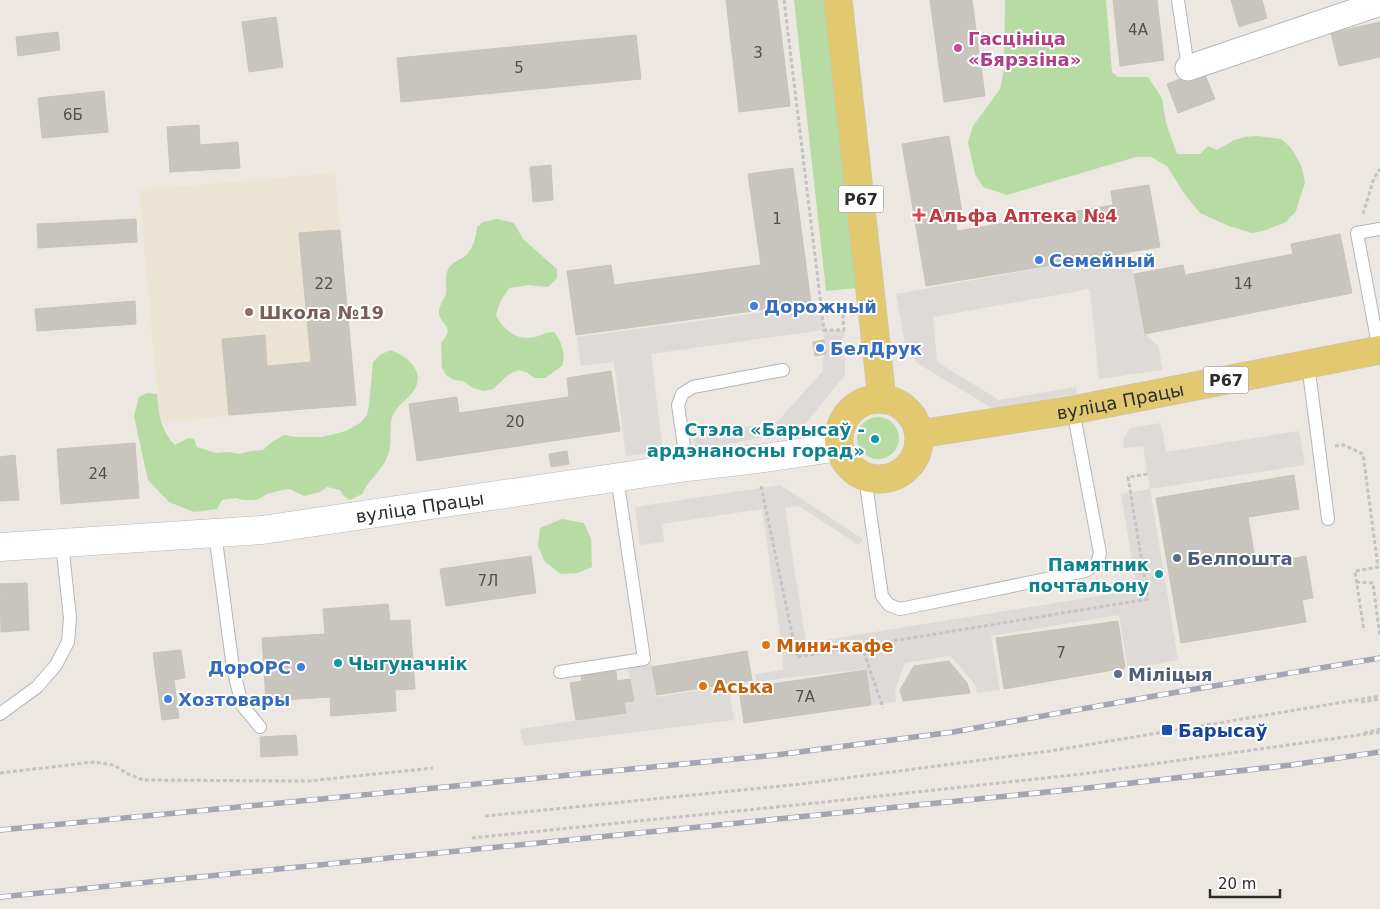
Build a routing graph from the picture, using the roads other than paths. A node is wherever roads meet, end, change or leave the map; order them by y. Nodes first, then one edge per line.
1 (838, 0) edge
2 (1178, 0) edge
3 (1380, 2) edge
4 (1188, 68) joint
5 (1380, 229) edge
6 (1379, 350) edge
7 (1308, 364) junction
8 (783, 370) dead end
9 (882, 399) junction
10 (1073, 410) junction
11 (919, 434) junction
12 (840, 447) junction
13 (687, 467) junction
14 (617, 477) junction
15 (865, 477) junction
16 (1328, 519) dead end
17 (215, 533) junction
18 (62, 543) junction
19 (0, 547) edge
20 (560, 672) dead end
21 (0, 714) edge
22 (260, 727) dead end

1 - 9 main road, Р67
2 - 4 lane
3 - 4 street
5 - 6 lane
6 - 7 main road, вуліца Працы / Р67
7 - 10 main road, вуліца Працы / Р67
7 - 16 lane
8 - 13 lane
9 - 11 main road
9 - 12 main road
10 - 11 main road, вуліца Працы / Р67
10 - 15 lane
11 - 15 main road
12 - 13 main road, вуліца Працы
12 - 15 main road
13 - 14 main road, вуліца Працы
14 - 17 main road, вуліца Працы
14 - 20 lane
17 - 18 main road, вуліца Працы
17 - 22 lane
18 - 19 main road, вуліца Працы
18 - 21 lane

